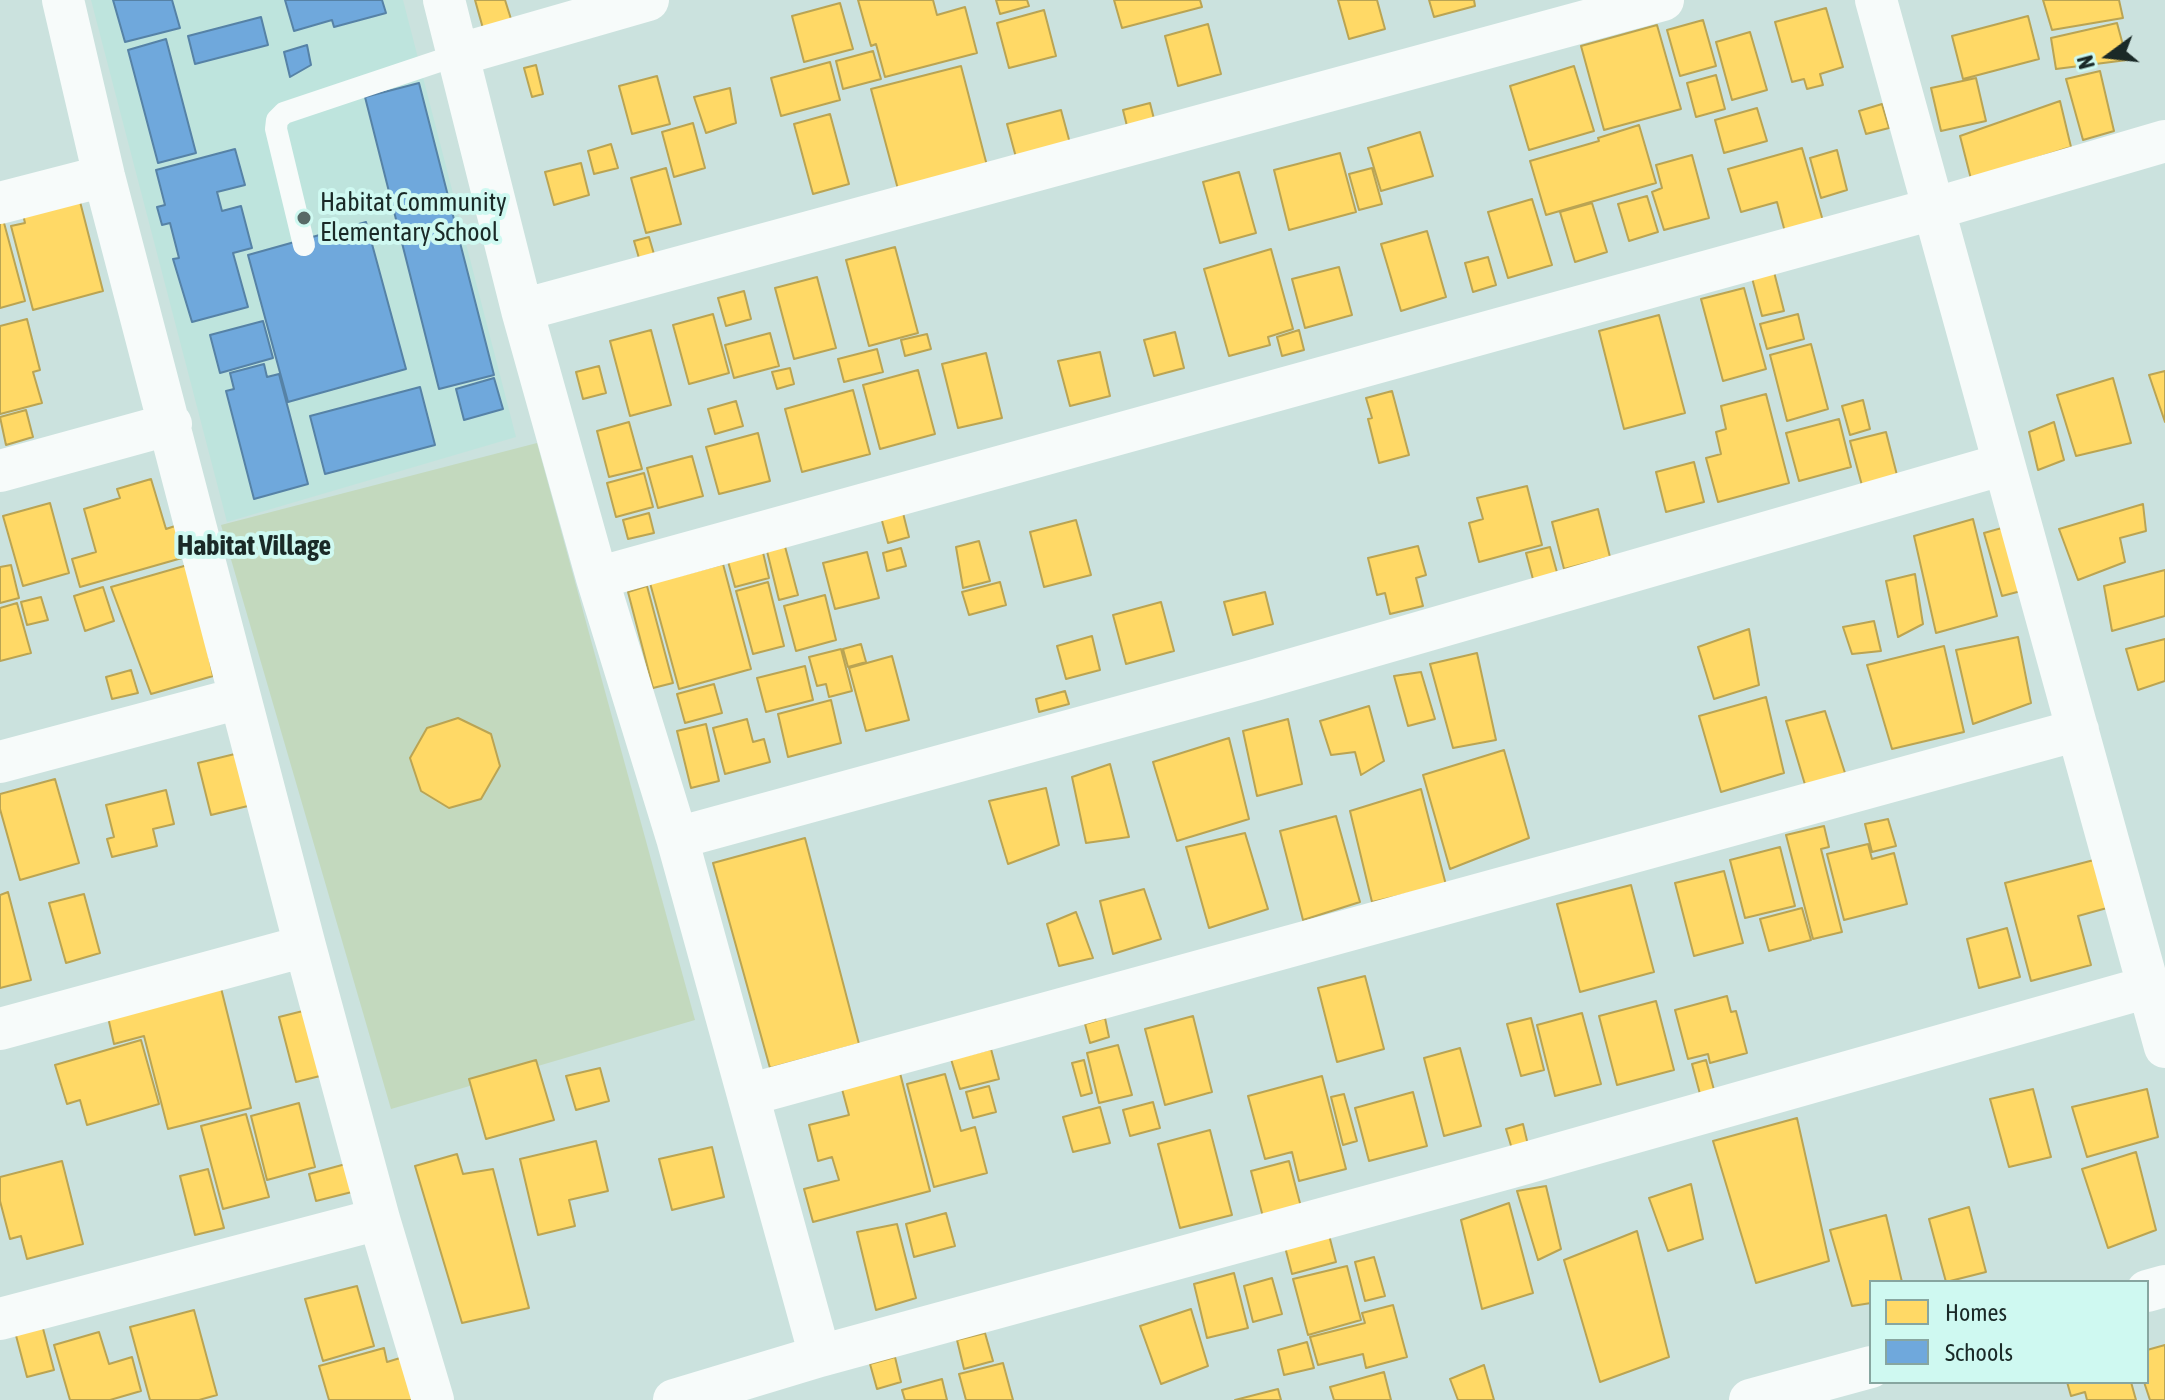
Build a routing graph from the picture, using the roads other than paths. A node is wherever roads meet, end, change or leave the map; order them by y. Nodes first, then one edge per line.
1 (63, 0) edge
2 (444, 0) edge
3 (648, 0) edge
4 (1663, 0) edge
5 (1876, 0) edge
6 (457, 55) junction
7 (2165, 141) edge
8 (104, 176) junction
9 (0, 203) edge
10 (1933, 209) junction
11 (304, 245) dead end
12 (522, 310) junction
13 (171, 424) junction
14 (2004, 464) junction
15 (0, 471) edge
16 (597, 578) junction
17 (240, 698) junction
18 (2078, 730) junction
19 (0, 762) edge
20 (677, 838) junction
21 (305, 946) junction
22 (2148, 987) junction
23 (0, 1029) edge
24 (2165, 1047) edge
25 (748, 1095) junction
26 (379, 1219) junction
27 (0, 1319) edge
28 (820, 1356) junction
29 (1869, 1368) edge
30 (433, 1400) edge
31 (674, 1400) edge
32 (1750, 1400) edge

1 - 8 street
2 - 6 street
3 - 6 street
4 - 12 street
5 - 10 street
6 - 11 lane
6 - 12 street
7 - 10 street
8 - 9 street
8 - 13 street
10 - 14 street
10 - 16 street
12 - 16 street
13 - 15 street
13 - 17 street
14 - 18 street
14 - 20 street
16 - 20 street
17 - 19 street
17 - 21 street
18 - 22 street
18 - 25 street
20 - 25 street
21 - 23 street
21 - 26 street
22 - 24 street
22 - 28 street
25 - 28 street
26 - 27 street
26 - 30 street
28 - 31 street
29 - 32 street

